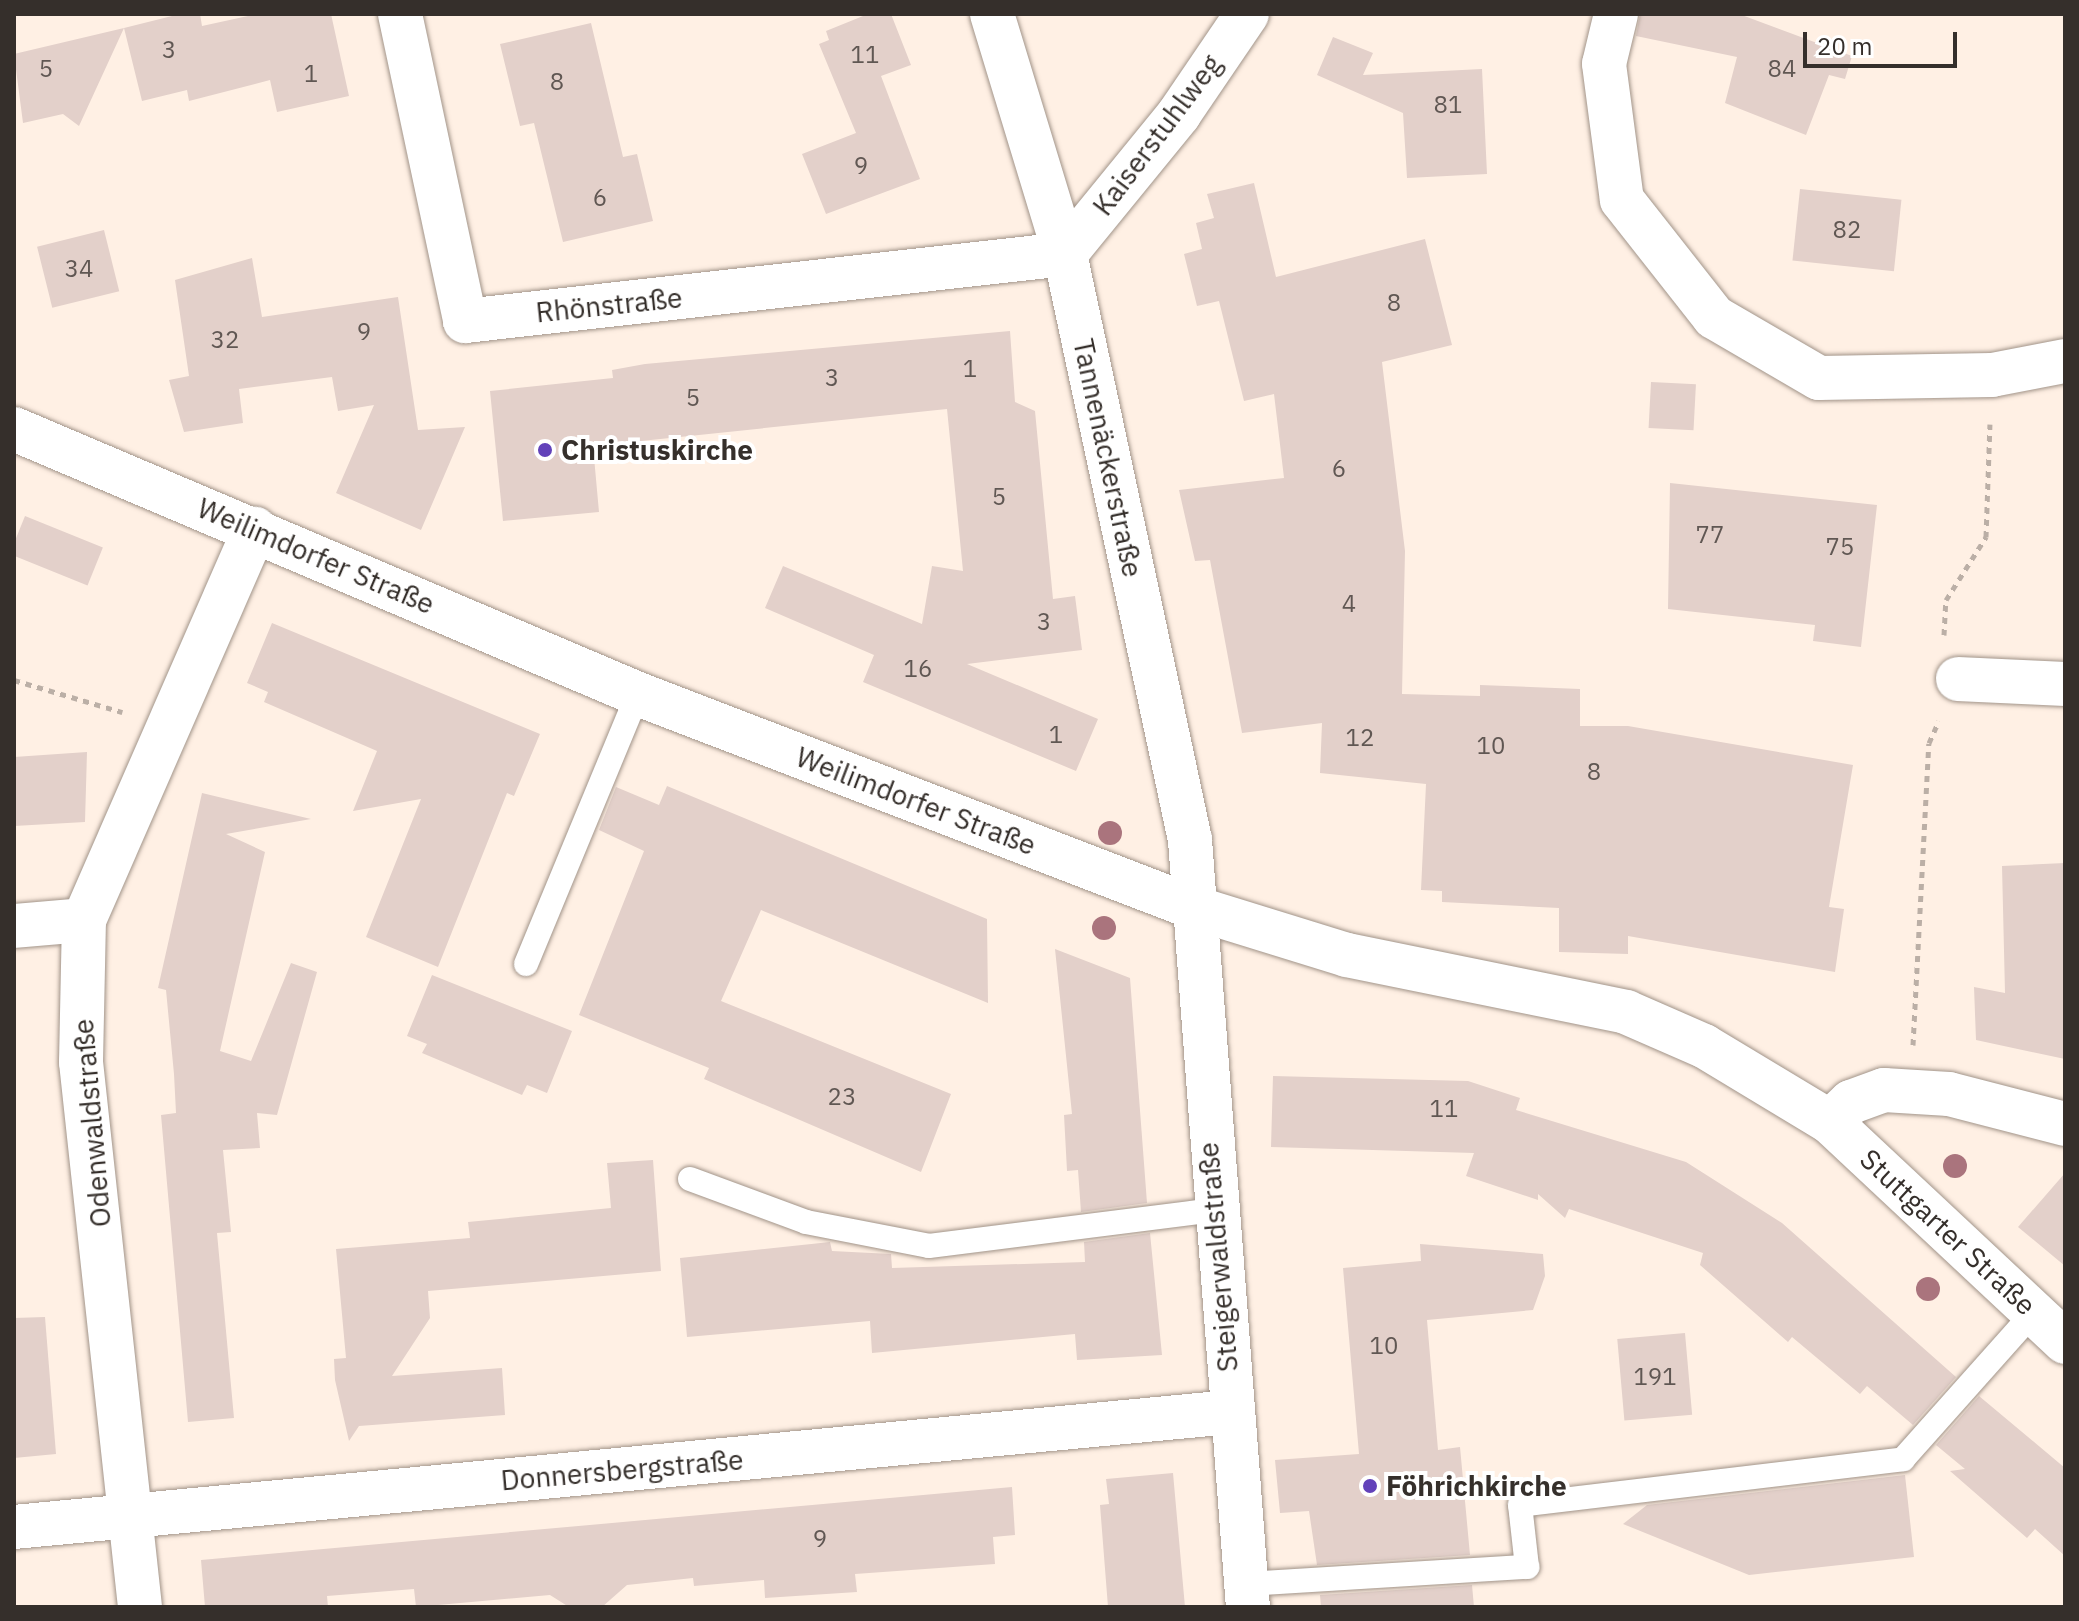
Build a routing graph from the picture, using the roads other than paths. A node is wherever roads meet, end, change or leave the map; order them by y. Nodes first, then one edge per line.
1 (400, 14) edge
2 (992, 14) edge
3 (1247, 14) edge
4 (1616, 14) edge
5 (1065, 254) junction
6 (2065, 361) edge
7 (14, 429) edge
8 (255, 529) junction
9 (1958, 679) dead end
10 (2065, 684) edge
11 (638, 694) junction
12 (1195, 908) junction
13 (84, 920) junction
14 (14, 926) edge
15 (526, 964) dead end
16 (1830, 1122) junction
17 (2065, 1124) edge
18 (690, 1179) dead end
19 (1214, 1210) junction
20 (2033, 1313) junction
21 (2065, 1342) edge
22 (1230, 1412) junction
23 (132, 1517) junction
24 (14, 1527) edge
25 (1247, 1596) edge
26 (140, 1607) edge

1 - 5 street, Rhönstraße
2 - 5 street, Tannenäckerstraße
3 - 5 street, Kaiserstuhlweg
4 - 6 street
5 - 12 street, Tannenäckerstraße
7 - 8 street, Weilimdorfer Straße
8 - 11 street, Weilimdorfer Straße
8 - 13 street, Odenwaldstraße
9 - 10 street
11 - 12 street, Weilimdorfer Straße
11 - 15 lane
12 - 16 street, Weilimdorfer Straße
12 - 19 street, Steigerwaldstraße
13 - 14 street
13 - 23 street, Odenwaldstraße
16 - 17 street
16 - 20 street, Stuttgarter Straße
18 - 19 lane
19 - 22 street, Steigerwaldstraße
20 - 21 street, Stuttgarter Straße
20 - 25 lane
22 - 23 street, Donnersbergstraße
22 - 25 street, Steigerwaldstraße
23 - 24 street, Donnersbergstraße
23 - 26 street, Odenwaldstraße

